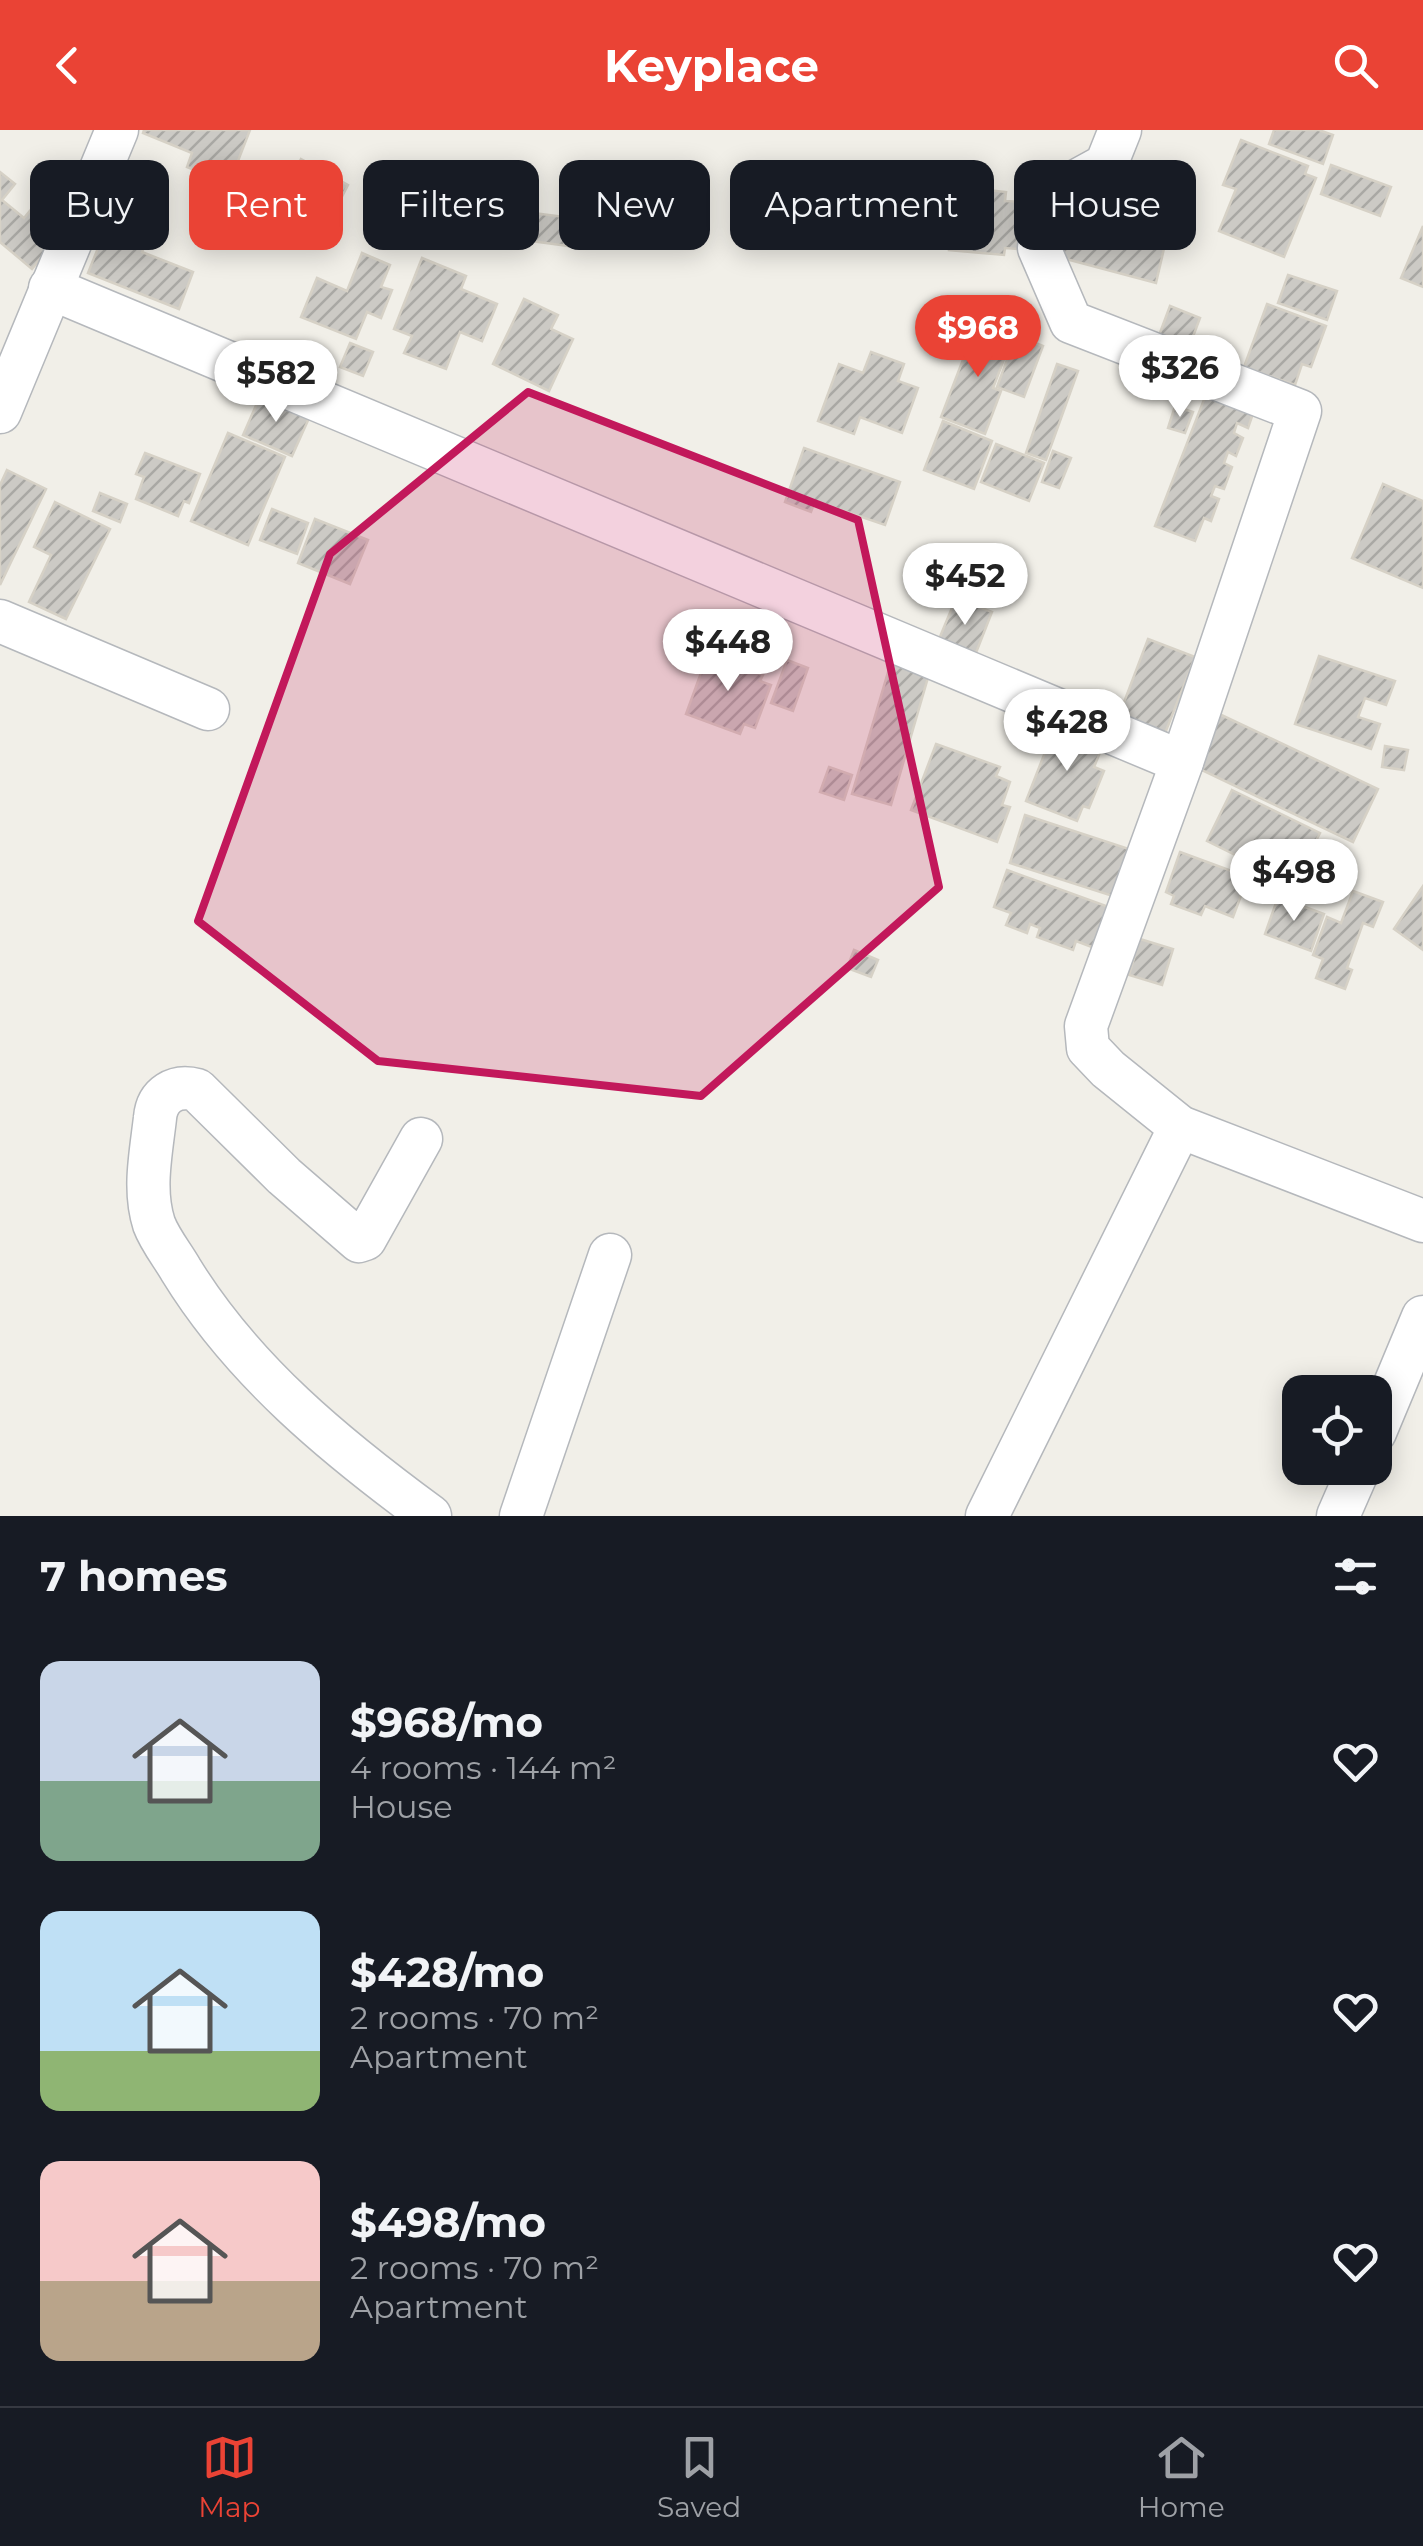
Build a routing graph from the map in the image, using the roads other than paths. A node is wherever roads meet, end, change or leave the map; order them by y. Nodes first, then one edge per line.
1 (116, 130) edge
2 (1120, 130) edge
3 (29, 306) edge
4 (0, 412) edge
5 (0, 621) edge
6 (208, 709) dead end
7 (1182, 762) junction
8 (1180, 1127) junction
9 (421, 1140) dead end
10 (1423, 1221) edge
11 (610, 1255) dead end
12 (1423, 1317) edge
13 (1392, 1391) edge
14 (1352, 1485) edge
15 (430, 1516) edge
16 (521, 1516) edge
17 (986, 1516) edge
18 (1338, 1516) edge

1 - 3 street
2 - 7 street
3 - 4 street
3 - 7 street
5 - 6 street
7 - 8 street
8 - 10 street
8 - 17 street
9 - 15 street
11 - 16 street
12 - 13 street
14 - 18 street

